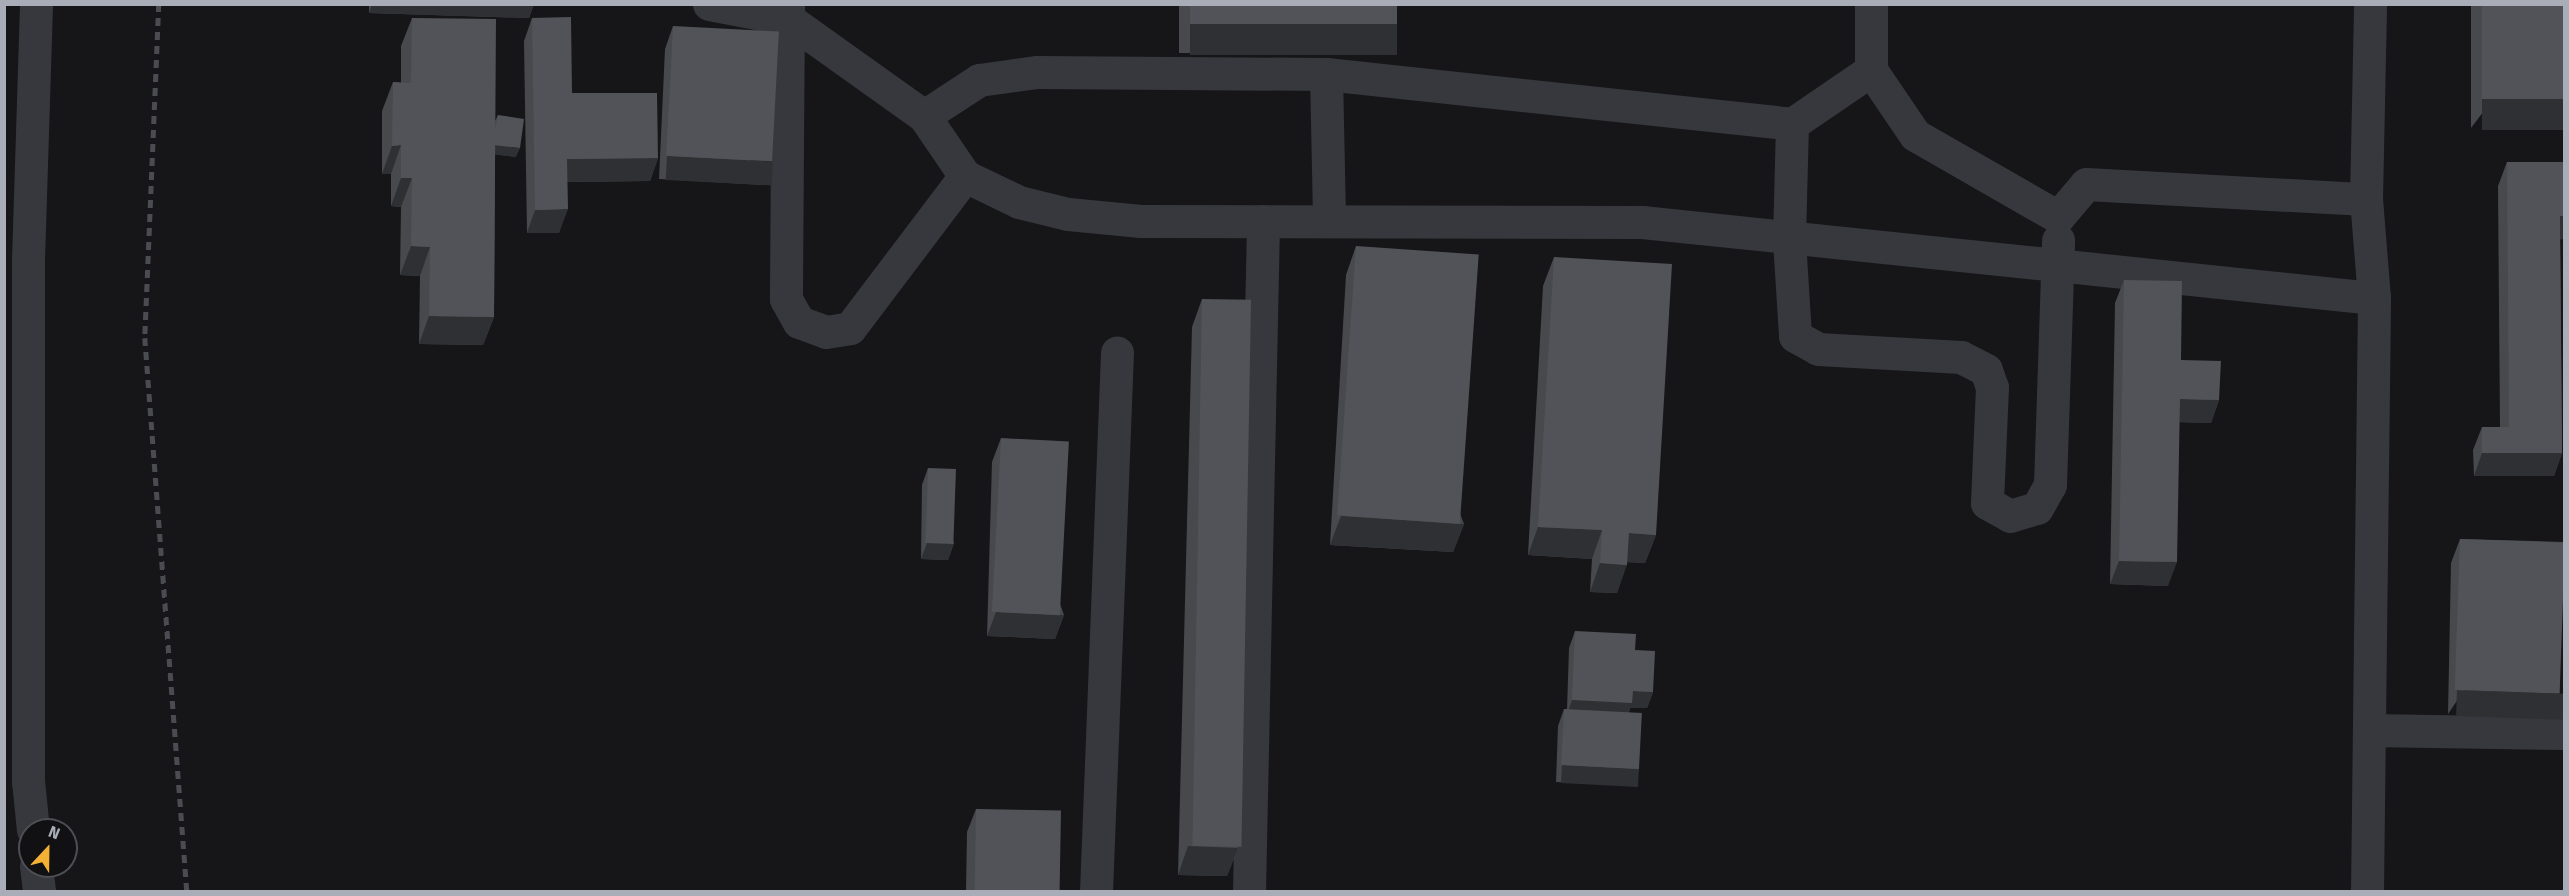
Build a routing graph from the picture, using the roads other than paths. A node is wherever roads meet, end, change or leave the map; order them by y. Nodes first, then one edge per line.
1 (36, 4) edge
2 (709, 4) edge
3 (1871, 4) edge
4 (2370, 4) edge
5 (788, 12) edge
6 (1871, 69) junction
7 (1326, 74) junction
8 (924, 116) junction
9 (1792, 124) junction
10 (965, 176) junction
11 (2366, 199) junction
12 (2058, 217) junction
13 (1263, 221) junction
14 (1329, 221) junction
15 (1788, 240) junction
16 (2058, 262) junction
17 (2374, 298) junction
18 (1117, 352) dead end
19 (2369, 730) junction
20 (2565, 733) edge
21 (32, 818) edge
22 (1096, 891) edge
23 (1249, 891) edge
24 (2367, 891) edge

1 - 21 street
2 - 5 street
3 - 6 street
4 - 11 street
5 - 8 street
5 - 10 street
6 - 9 street
6 - 12 street
7 - 8 street
7 - 9 street
7 - 14 street
8 - 10 street
9 - 15 street
10 - 13 street
11 - 12 street
11 - 17 street
12 - 16 street
13 - 14 street
13 - 23 street
14 - 15 street
15 - 16 street
15 - 16 street
16 - 17 street
17 - 19 street
18 - 22 street
19 - 20 street
19 - 24 street

